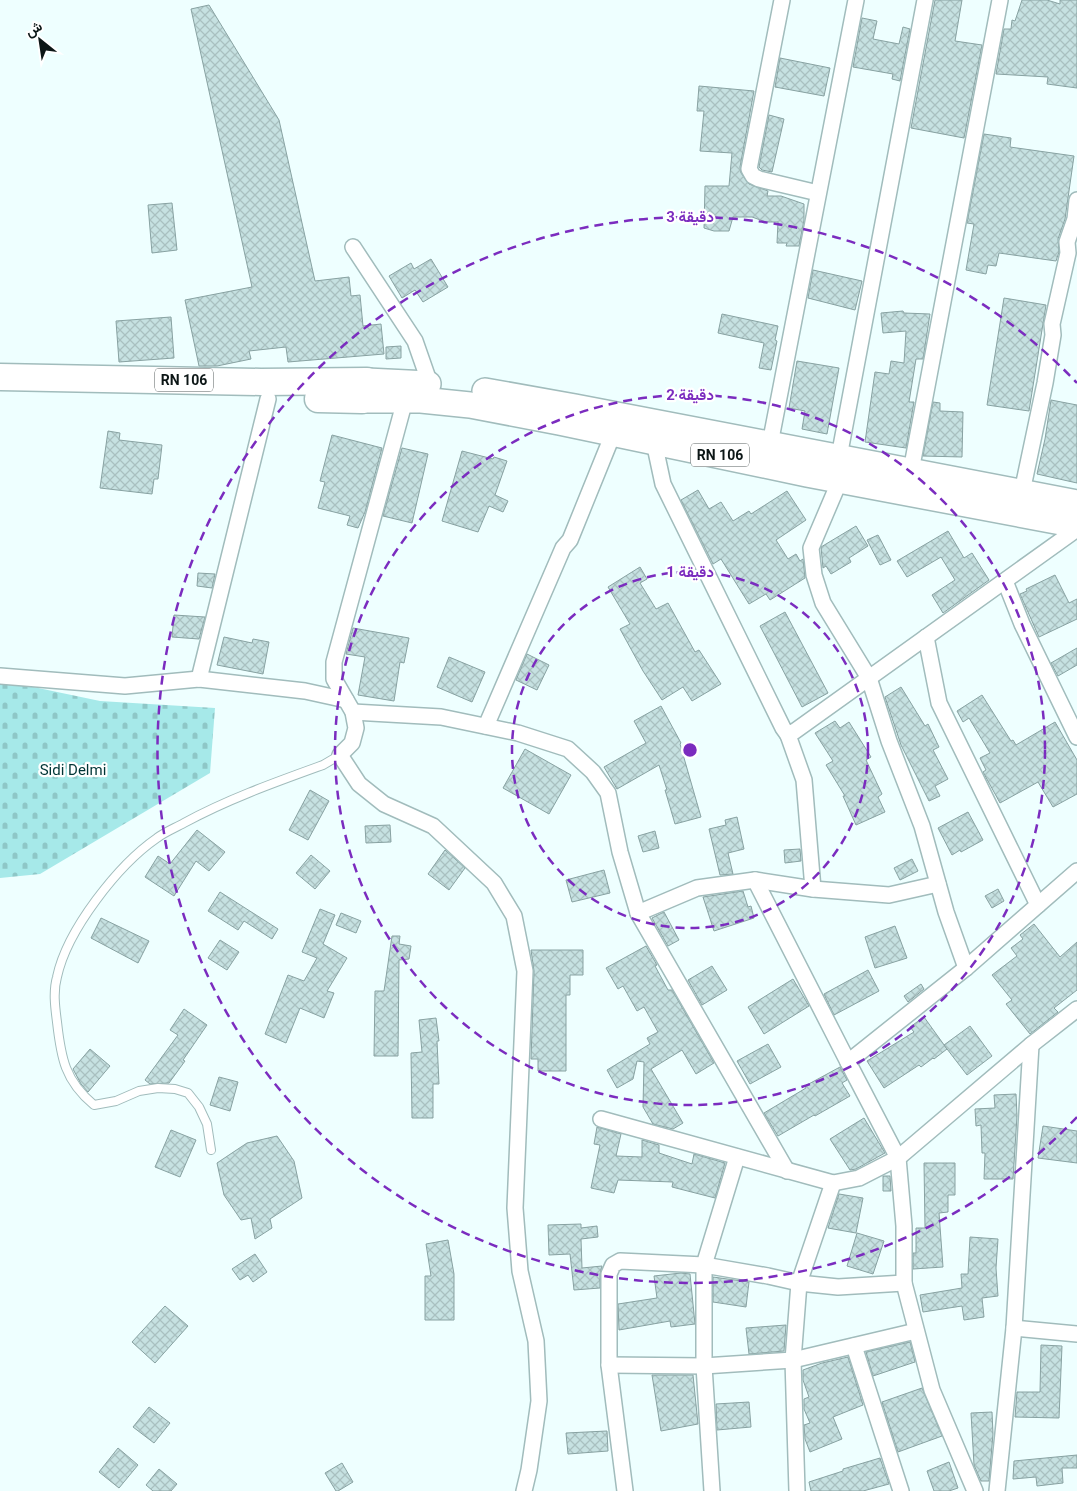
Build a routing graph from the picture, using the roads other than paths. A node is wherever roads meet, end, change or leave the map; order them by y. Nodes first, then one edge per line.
1 (782, 0) edge
2 (856, 0) edge
3 (925, 0) edge
4 (1000, 0) edge
5 (818, 193) junction
6 (1077, 200) edge
7 (353, 247) dead end
8 (0, 377) edge
9 (430, 384) junction
10 (365, 391) junction
11 (0, 395) edge
12 (268, 399) junction
13 (405, 400) junction
14 (613, 434) junction
15 (654, 442) junction
16 (770, 444) junction
17 (840, 469) junction
18 (911, 471) junction
19 (1022, 492) junction
20 (1077, 503) edge
21 (1077, 525) edge
22 (1077, 529) edge
23 (1005, 581) junction
24 (926, 637) junction
25 (0, 676) edge
26 (869, 678) junction
27 (199, 679) junction
28 (350, 706) junction
29 (486, 726) junction
30 (788, 735) junction
31 (1077, 737) edge
32 (340, 755) junction
33 (1077, 871) edge
34 (755, 880) junction
35 (938, 884) junction
36 (812, 889) junction
37 (1038, 905) junction
38 (638, 913) junction
39 (966, 968) junction
40 (1077, 1009) edge
41 (1031, 1045) junction
42 (848, 1062) junction
43 (601, 1119) dead end
44 (211, 1150) dead end
45 (737, 1157) junction
46 (898, 1158) junction
47 (787, 1171) junction
48 (832, 1183) junction
49 (704, 1265) junction
50 (799, 1283) junction
51 (904, 1283) junction
52 (1014, 1328) junction
53 (916, 1331) junction
54 (1077, 1334) edge
55 (854, 1346) junction
56 (793, 1360) junction
57 (609, 1365) junction
58 (704, 1366) junction
59 (524, 1491) edge
60 (625, 1491) edge
61 (712, 1491) edge
62 (797, 1491) edge
63 (901, 1491) edge
64 (975, 1491) edge
65 (997, 1491) edge

1 - 5 street
2 - 5 street
3 - 17 street
4 - 18 street
5 - 16 street
6 - 19 street
7 - 9 street
8 - 10 highway, RN 106
9 - 10 main road, RN 106
9 - 16 main road, RN 106
10 - 12 highway, RN 106
10 - 13 main road, RN 106
11 - 12 highway, RN 106
12 - 27 street
13 - 14 main road, RN 106
13 - 28 street
14 - 15 main road, RN 106
14 - 29 street
15 - 17 main road, RN 106
15 - 30 street
16 - 17 main road, RN 106
17 - 18 main road, RN 106
17 - 21 main road, RN 106
17 - 26 street
18 - 19 main road, RN 106
19 - 20 main road, RN 106
22 - 23 street
23 - 24 street
23 - 31 street
24 - 26 street
24 - 37 street
25 - 27 street
26 - 30 street
26 - 35 street
27 - 28 street
28 - 29 street
28 - 32 street
29 - 38 street
30 - 36 street
32 - 44 lane
32 - 59 street
33 - 37 street
34 - 36 street
34 - 38 street
34 - 42 street
35 - 36 street
35 - 39 street
37 - 39 street
38 - 47 street
39 - 42 street
40 - 41 street
41 - 46 street
41 - 52 street
42 - 46 street
43 - 45 street
45 - 47 street
45 - 49 street
46 - 48 street
46 - 51 street
47 - 48 street
48 - 50 street
49 - 50 street
49 - 57 street
49 - 58 street
50 - 51 street
50 - 56 street
51 - 53 street
52 - 54 street
52 - 65 street
53 - 55 street
53 - 64 street
55 - 56 street
55 - 63 street
56 - 58 street
56 - 62 street
57 - 58 street
57 - 60 street
58 - 61 street

